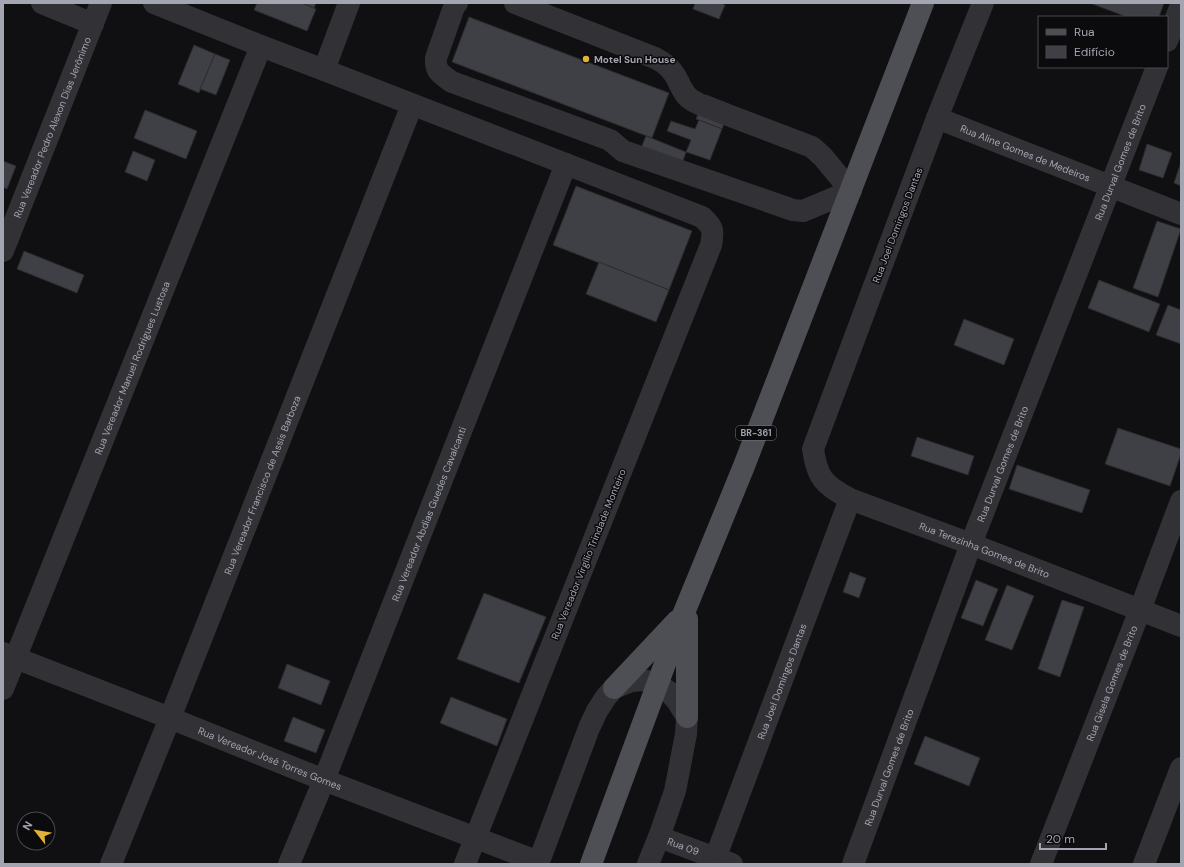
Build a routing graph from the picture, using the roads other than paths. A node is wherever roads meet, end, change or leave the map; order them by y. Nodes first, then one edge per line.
1 (42, 3) edge
2 (101, 3) edge
3 (154, 3) edge
4 (349, 3) edge
5 (457, 3) edge
6 (515, 3) edge
7 (923, 3) edge
8 (983, 3) edge
9 (1181, 5) edge
10 (93, 24) junction
11 (1168, 38) edge
12 (261, 46) junction
13 (1157, 68) edge
14 (324, 70) junction
15 (412, 105) junction
16 (937, 118) junction
17 (566, 164) junction
18 (1110, 187) junction
19 (851, 191) junction
20 (1181, 214) edge
21 (3, 251) edge
22 (813, 448) joint
23 (850, 499) junction
24 (1181, 501) edge
25 (971, 544) junction
26 (685, 610) junction
27 (1140, 610) junction
28 (1181, 626) edge
29 (9, 655) edge
30 (657, 684) junction
31 (614, 688) junction
32 (3, 689) edge
33 (687, 717) junction
34 (170, 718) junction
35 (1181, 768) edge
36 (324, 780) junction
37 (659, 837) junction
38 (476, 838) junction
39 (720, 862) edge
40 (538, 863) edge
41 (111, 864) edge
42 (289, 864) edge
43 (465, 864) edge
44 (591, 864) edge
45 (648, 864) edge
46 (853, 864) edge
47 (1041, 864) edge
48 (1144, 864) edge

1 - 10 street
2 - 10 street, Rua Vereador Pedro Alexon Dias Jerônimo
3 - 12 street
4 - 14 street
5 - 19 street
6 - 19 street
7 - 19 main road, BR-361
8 - 16 street, Rua Joel Domingos Dantas
9 - 11 street
10 - 21 street, Rua Vereador Pedro Alexon Dias Jerônimo
12 - 14 street
12 - 29 street, Rua Vereador Manuel Rodrigues Lustosa
13 - 18 street, Rua Durval Gomes de Brito
14 - 15 street
15 - 17 street
15 - 34 street, Rua Vereador Francisco de Assis Barboza
16 - 18 street, Rua Aline Gomes de Medeiros
16 - 22 street, Rua Joel Domingos Dantas
17 - 36 street, Rua Vereador Abdias Guedes Cavalcanti
17 - 38 street, Rua Vereador Virgílio Trindade Monteiro
18 - 20 street, Rua Aline Gomes de Medeiros
18 - 25 street, Rua Durval Gomes de Brito
19 - 26 main road, BR-361
22 - 23 street, Rua Terezinha Gomes de Brito
23 - 25 street, Rua Terezinha Gomes de Brito
23 - 39 street, Rua Joel Domingos Dantas
24 - 27 street, Rua Gisela Gomes de Brito
25 - 27 street, Rua Terezinha Gomes de Brito
25 - 46 street, Rua Durval Gomes de Brito
26 - 30 main road, BR-361
26 - 31 main road
26 - 33 main road
27 - 28 street, Rua Terezinha Gomes de Brito
27 - 47 street, Rua Gisela Gomes de Brito
29 - 32 street, Rua Vereador Manuel Rodrigues Lustosa
29 - 34 street, Rua Vereador José Torres Gomes
30 - 31 street
30 - 33 street
30 - 44 main road, BR-361
31 - 40 street
33 - 37 street
34 - 36 street, Rua Vereador José Torres Gomes
34 - 41 street, Rua Vereador Francisco de Assis Barboza
35 - 48 street
36 - 38 street, Rua Vereador José Torres Gomes
36 - 42 street, Rua Vereador Abdias Guedes Cavalcanti
37 - 39 street, Rua 09
37 - 45 street
38 - 40 street, Rua Vereador José Torres Gomes
38 - 43 street, Rua Vereador Virgílio Trindade Monteiro

